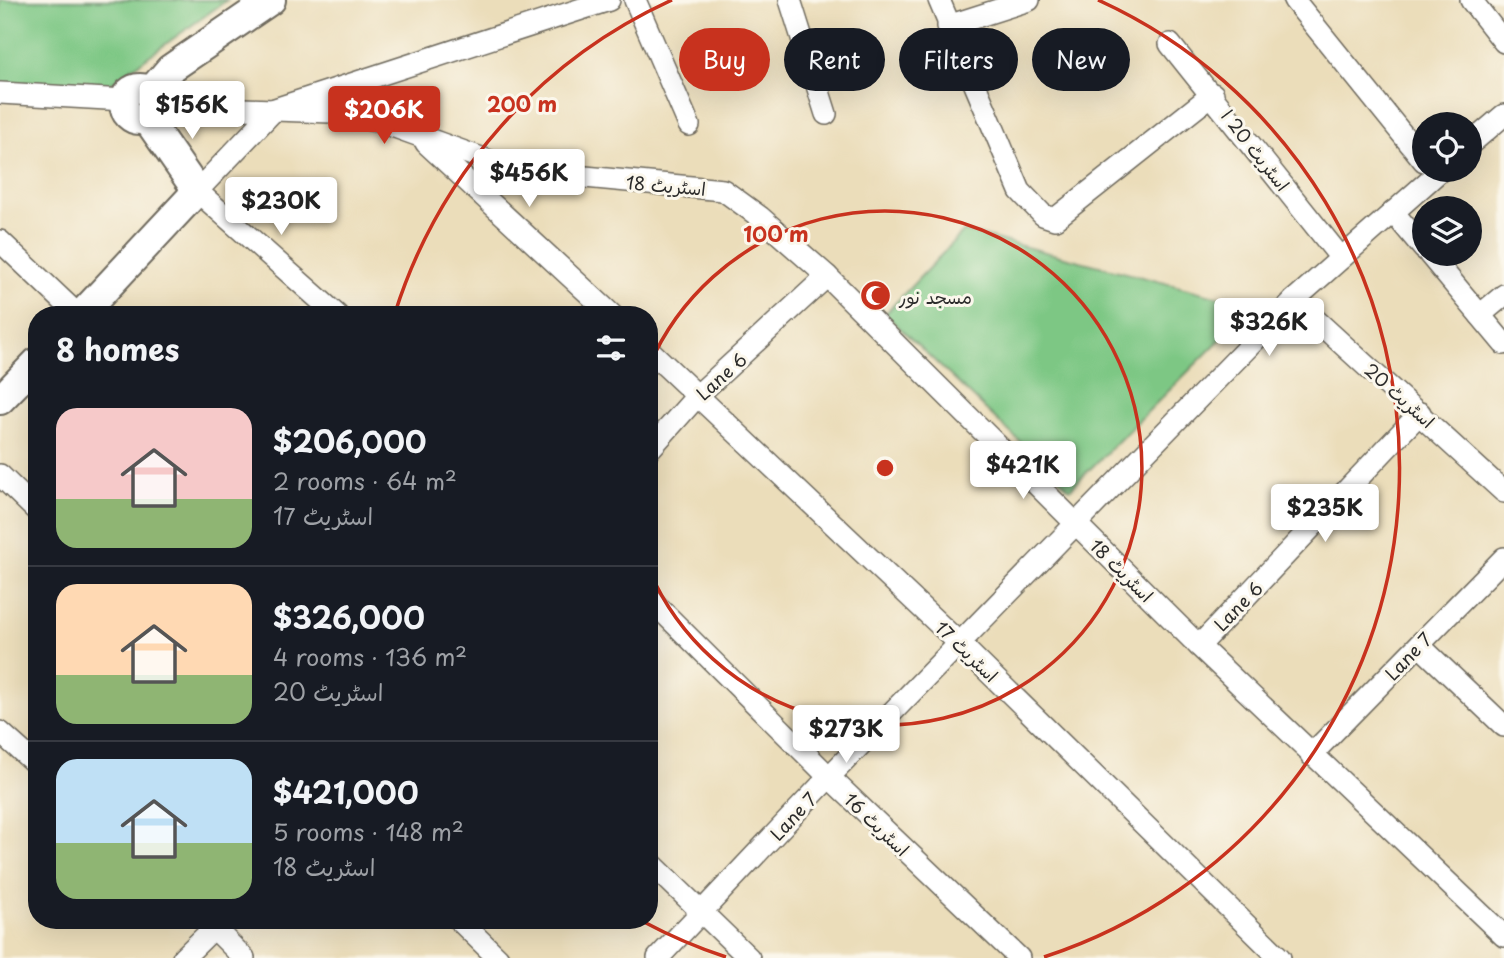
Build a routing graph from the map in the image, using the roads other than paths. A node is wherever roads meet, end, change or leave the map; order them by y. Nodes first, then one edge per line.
1 (271, 0) edge
2 (609, 0) edge
3 (635, 0) edge
4 (790, 0) edge
5 (939, 0) edge
6 (1029, 0) edge
7 (1294, 0) edge
8 (1471, 0) edge
9 (948, 26) junction
10 (1504, 42) edge
11 (1170, 44) dead end
12 (0, 93) edge
13 (1213, 94) junction
14 (125, 100) joint
15 (152, 105) junction
16 (275, 109) junction
17 (826, 114) dead end
18 (1504, 114) edge
19 (689, 125) dead end
20 (1482, 133) edge
21 (417, 134) junction
22 (1412, 143) edge
23 (1421, 182) edge
24 (197, 191) junction
25 (1393, 212) junction
26 (1412, 235) edge
27 (0, 241) edge
28 (1341, 258) junction
29 (1439, 266) edge
30 (827, 276) junction
31 (1504, 295) edge
32 (1294, 300) junction
33 (69, 306) edge
34 (88, 306) edge
35 (327, 306) edge
36 (602, 306) edge
37 (1480, 315) junction
38 (1504, 344) edge
39 (658, 358) edge
40 (28, 371) edge
41 (698, 396) junction
42 (0, 400) edge
43 (1420, 412) junction
44 (658, 440) edge
45 (0, 475) edge
46 (1504, 492) edge
47 (28, 501) edge
48 (1077, 525) junction
49 (1504, 558) edge
50 (658, 607) edge
51 (959, 643) junction
52 (1419, 645) junction
53 (1199, 646) junction
54 (1504, 726) edge
55 (0, 732) edge
56 (1311, 755) junction
57 (28, 757) edge
58 (829, 778) junction
59 (658, 870) edge
60 (702, 912) junction
61 (209, 929) edge
62 (219, 929) edge
63 (467, 929) edge
64 (1504, 936) edge
65 (183, 958) edge
66 (244, 958) edge
67 (498, 958) edge
68 (658, 958) edge
69 (749, 958) edge
70 (1018, 958) edge
71 (1280, 958) edge

1 - 15 main road
2 - 16 street
3 - 19 street
4 - 17 street
5 - 9 street
6 - 9 street
7 - 22 street
8 - 10 street
9 - 13 street
11 - 13 street, اسٹریٹ 20 ا
12 - 14 street
13 - 28 street, اسٹریٹ 20 ا
14 - 15 main road
15 - 16 street, اسٹریٹ 18
15 - 24 main road
16 - 21 street, اسٹریٹ 18
16 - 24 street
18 - 20 street
21 - 30 street, اسٹریٹ 18
21 - 36 street
23 - 25 street, Lane 7
24 - 34 main road
24 - 35 street
25 - 26 street
25 - 28 street, Lane 7
27 - 33 street
28 - 32 street, Lane 7
29 - 37 street
30 - 41 street, Lane 6
30 - 48 street, اسٹریٹ 18
31 - 37 street
32 - 43 street, اسٹریٹ 20
32 - 48 street, Lane 7
37 - 38 street
39 - 41 street, اسٹریٹ 17
40 - 42 main road
41 - 44 street, Lane 6
41 - 51 street, اسٹریٹ 17
43 - 46 street, اسٹریٹ 20
43 - 53 street, Lane 6
45 - 47 street
48 - 51 street, Lane 7
48 - 53 street, اسٹریٹ 18
49 - 52 street, Lane 7
50 - 58 street, اسٹریٹ 16
51 - 58 street, Lane 7
51 - 71 street, اسٹریٹ 17
52 - 54 street
52 - 56 street, Lane 7
53 - 56 street, اسٹریٹ 18
55 - 57 street
56 - 64 street, اسٹریٹ 18
58 - 60 street, Lane 7
58 - 70 street, اسٹریٹ 16
59 - 60 street
60 - 68 street, Lane 7
60 - 69 street
61 - 65 street
62 - 66 street
63 - 67 street

